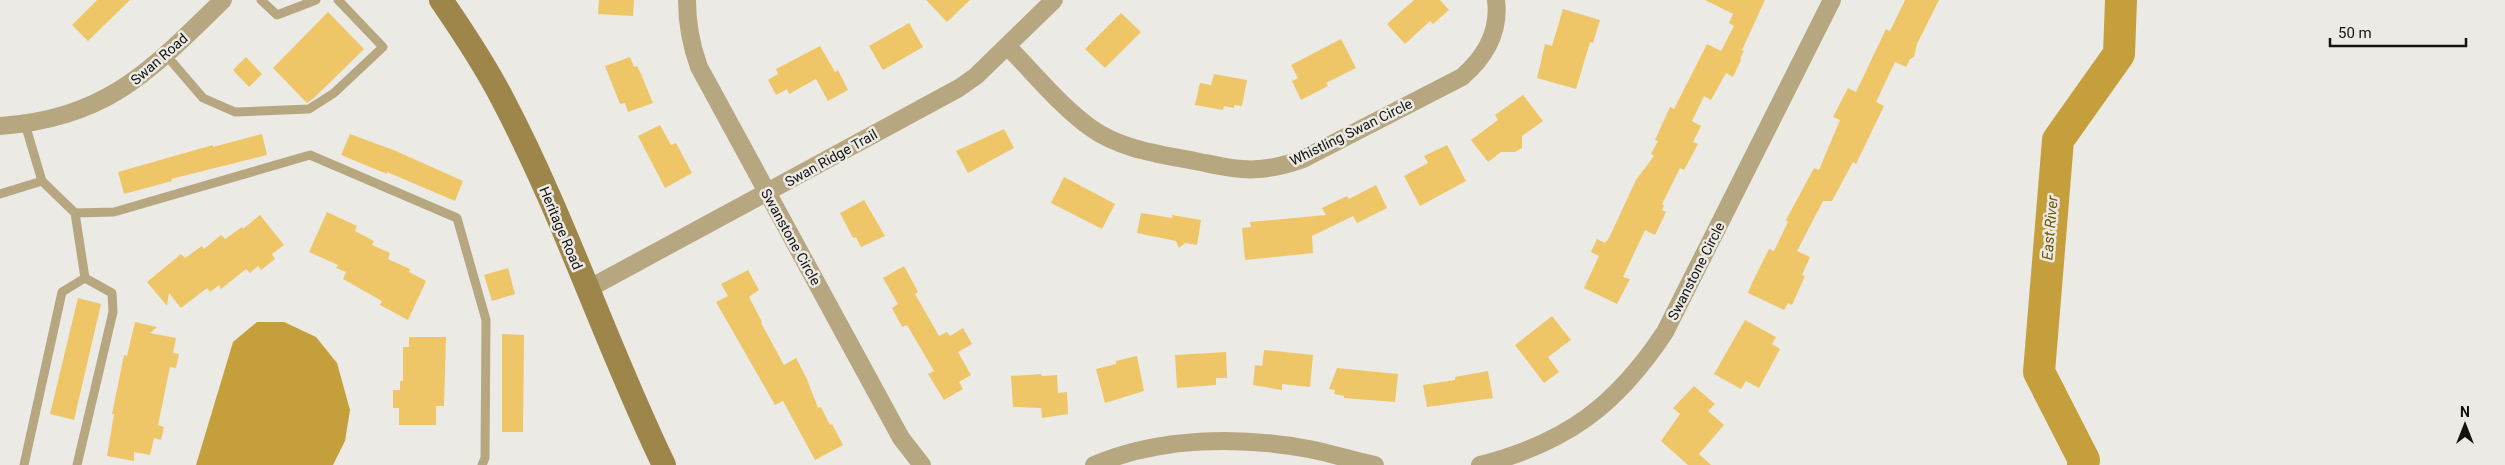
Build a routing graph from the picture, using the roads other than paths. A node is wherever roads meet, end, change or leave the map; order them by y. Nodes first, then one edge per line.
1 (222, 0) edge
2 (262, 0) edge
3 (316, 0) edge
4 (338, 0) edge
5 (441, 0) edge
6 (687, 0) edge
7 (1054, 0) edge
8 (1496, 0) edge
9 (1832, 0) edge
10 (1008, 46) junction
11 (166, 55) junction
12 (25, 124) junction
13 (0, 126) edge
14 (42, 181) junction
15 (767, 193) junction
16 (0, 194) edge
17 (75, 213) junction
18 (86, 278) junction
19 (588, 289) junction
20 (24, 465) edge
21 (78, 465) edge
22 (482, 465) edge
23 (664, 465) edge
24 (922, 465) edge
25 (1094, 465) edge
26 (1375, 465) edge
27 (1480, 465) edge

1 - 11 street, Swan Road
2 - 3 lane
4 - 11 lane
5 - 19 main road, Heritage Road
6 - 15 street, Swanstone Circle
7 - 10 street, Swan Ridge Trail
8 - 10 street, Whistling Swan Circle
9 - 27 street, Swanstone Circle
10 - 15 street, Swan Ridge Trail
11 - 12 street, Swan Road
12 - 13 street, Swan Road
12 - 14 lane
14 - 16 lane
14 - 17 lane
15 - 19 street, Swan Ridge Trail
15 - 24 street, Swanstone Circle
17 - 18 lane
17 - 22 lane
18 - 20 lane
18 - 21 lane
19 - 23 main road, Heritage Road
25 - 26 street

